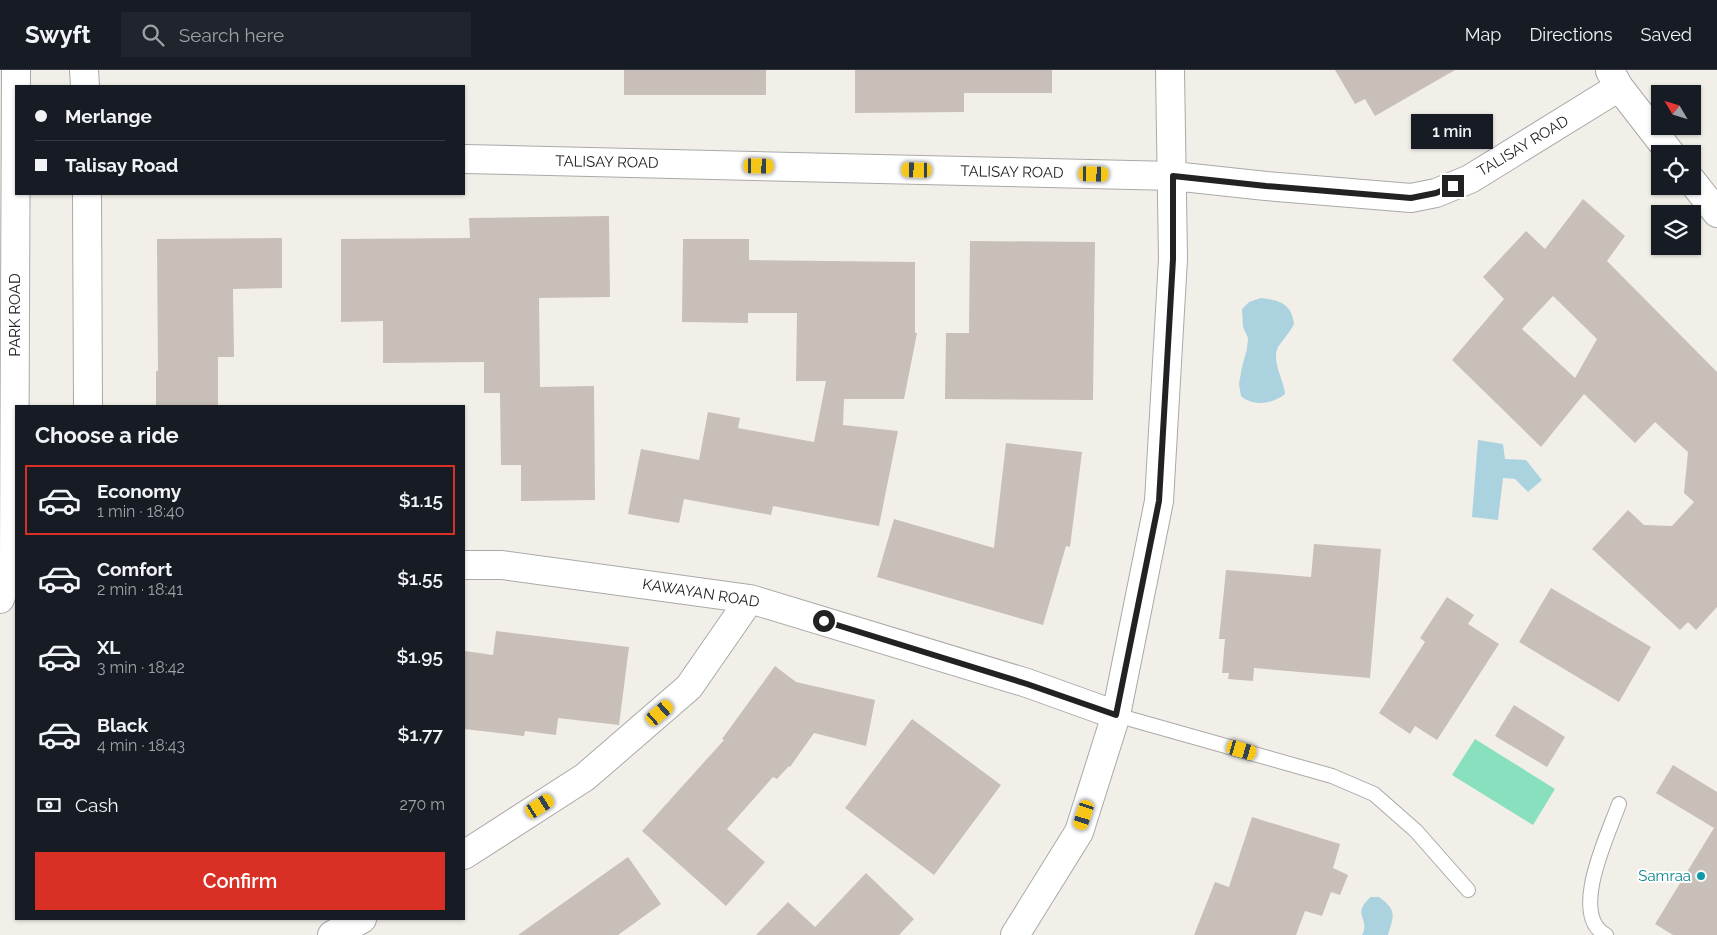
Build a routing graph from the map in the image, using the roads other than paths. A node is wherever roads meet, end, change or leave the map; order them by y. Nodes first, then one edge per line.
1 (16, 70) edge
2 (84, 70) edge
3 (1170, 70) edge
4 (1614, 78) edge
5 (85, 85) edge
6 (1664, 145) edge
7 (10, 150) edge
8 (465, 159) edge
9 (1173, 176) junction
10 (1701, 193) edge
11 (87, 195) edge
12 (1717, 213) edge
13 (88, 405) edge
14 (10, 560) edge
15 (465, 565) edge
16 (0, 599) edge
17 (750, 599) junction
18 (1116, 715) junction
19 (1619, 804) dead end
20 (465, 854) edge
21 (1468, 890) dead end
22 (360, 920) edge
23 (332, 935) edge
24 (1015, 935) edge
25 (1606, 935) edge

1 - 7 street, PARK ROAD
2 - 5 street
3 - 9 street
4 - 6 street
4 - 9 street, TALISAY ROAD
7 - 14 street, PARK ROAD
8 - 9 street, TALISAY ROAD
9 - 18 street
10 - 12 street
11 - 13 street
14 - 16 street, PARK ROAD
15 - 17 street, KAWAYAN ROAD
17 - 18 street, KAWAYAN ROAD
17 - 20 street
18 - 21 lane, KAWAYAN ROAD
18 - 24 street
19 - 25 lane
22 - 23 street

